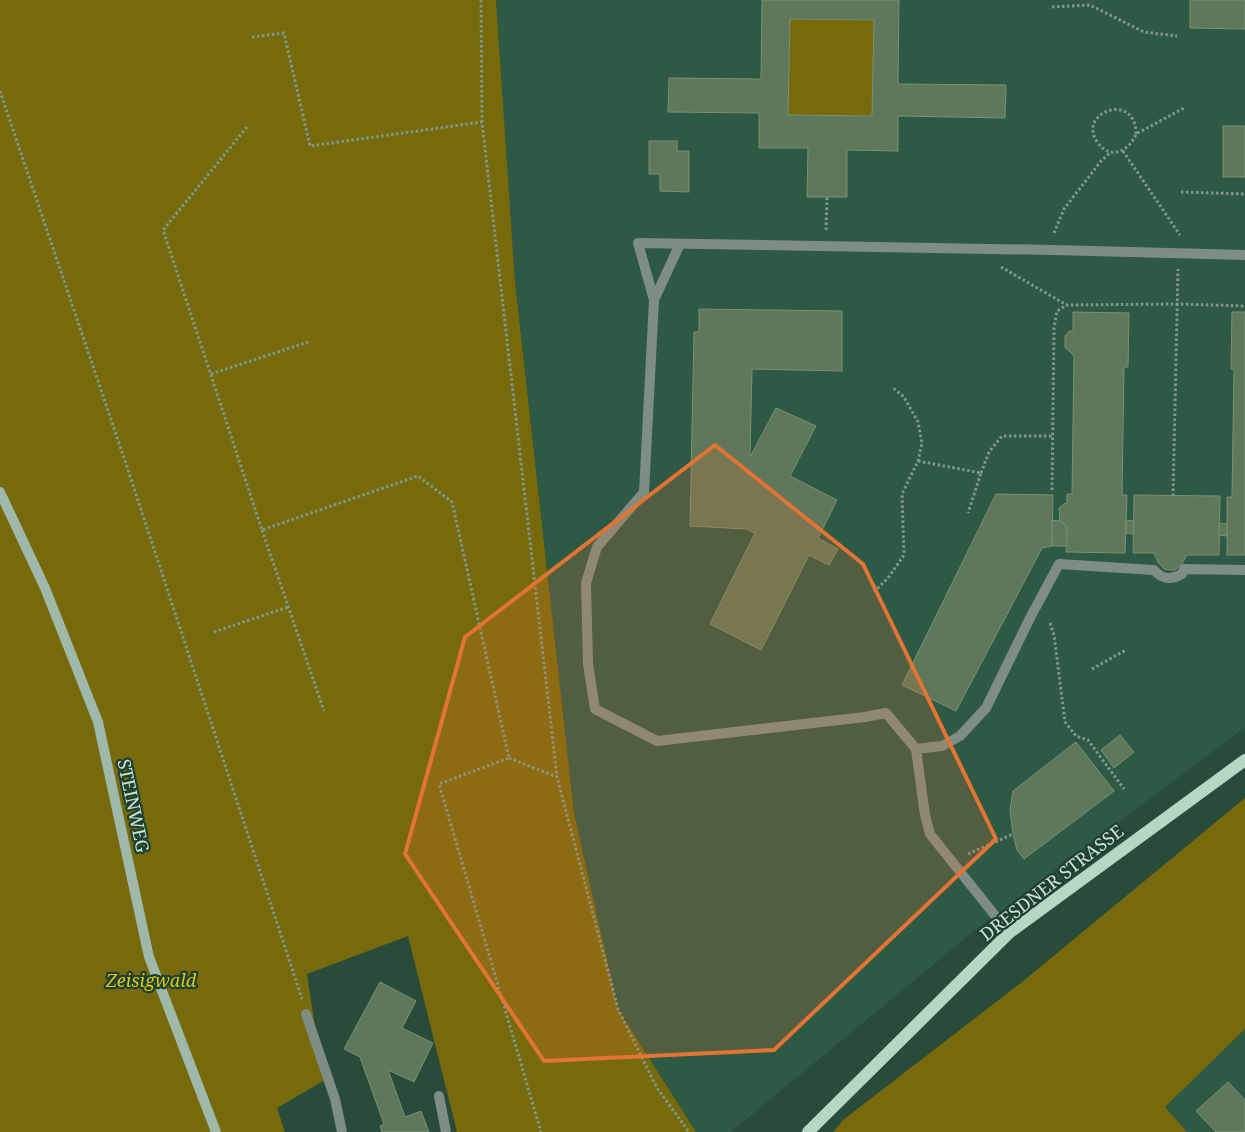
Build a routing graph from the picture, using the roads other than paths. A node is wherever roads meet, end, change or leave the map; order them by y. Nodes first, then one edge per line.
1 (680, 244) junction
2 (1245, 255) edge
3 (654, 300) junction
4 (0, 492) edge
5 (1245, 570) edge
6 (916, 750) junction
7 (1245, 760) edge
8 (1009, 933) junction
9 (306, 1014) road end
10 (438, 1096) dead end
11 (216, 1132) edge
12 (342, 1132) edge
13 (446, 1132) edge
14 (808, 1132) edge

1 - 2 lane
1 - 3 lane
1 - 3 lane
3 - 6 lane
4 - 11 street, STEINWEG
5 - 6 lane
6 - 8 lane
7 - 8 main road, DRESDNER STRASSE
8 - 14 main road, DRESDNER STRASSE
9 - 12 lane
10 - 13 lane

